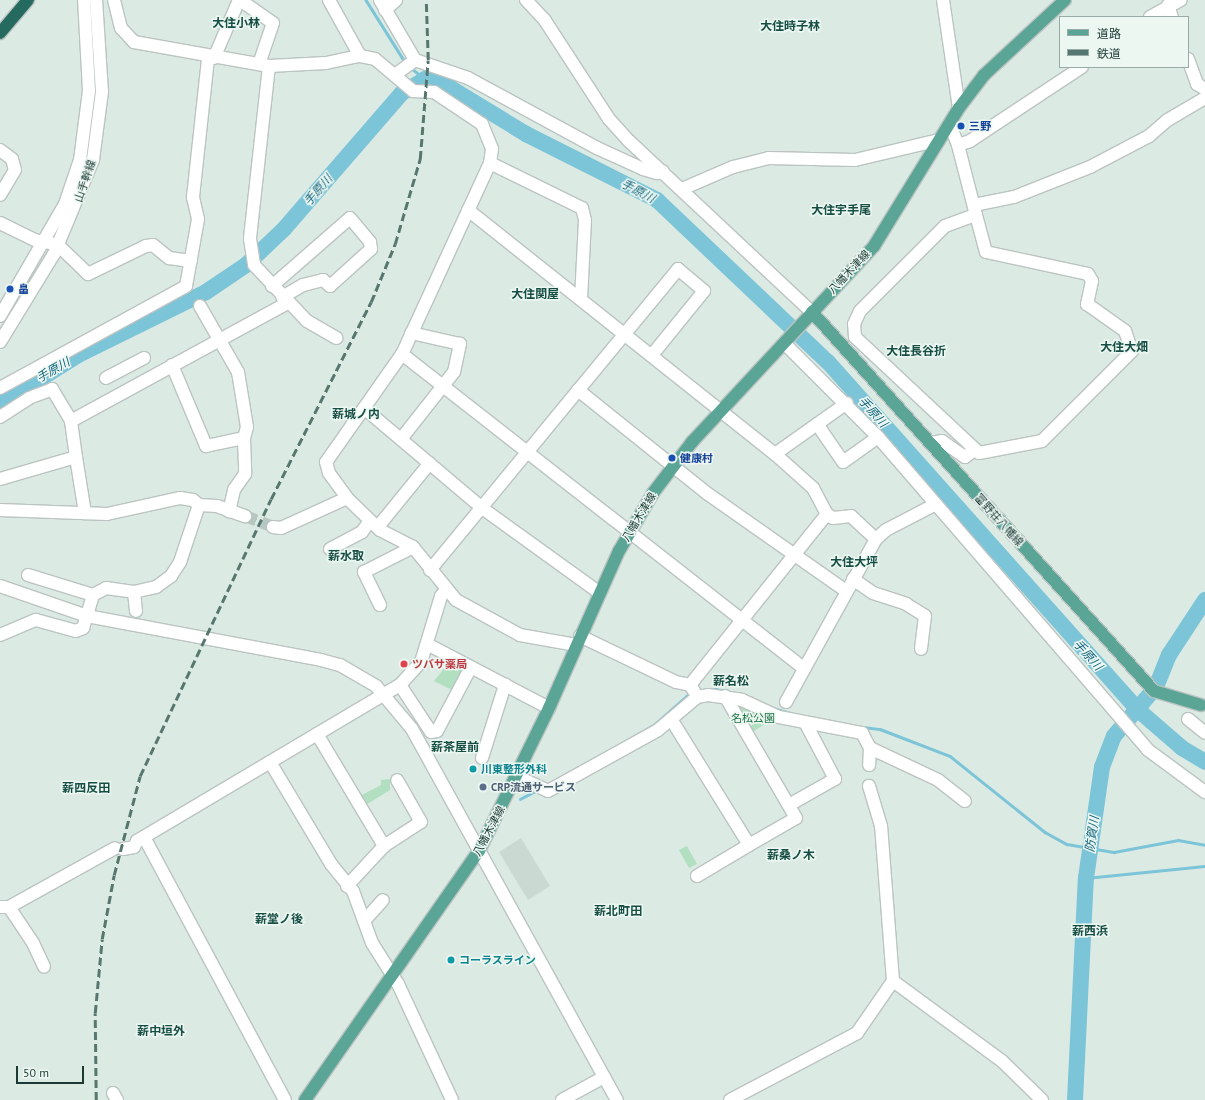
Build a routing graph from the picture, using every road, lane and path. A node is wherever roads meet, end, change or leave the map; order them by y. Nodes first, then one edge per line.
1 (28, 0) edge
2 (84, 0) edge
3 (96, 0) edge
4 (114, 0) edge
5 (239, 0) edge
6 (329, 0) edge
7 (396, 0) edge
8 (526, 0) edge
9 (943, 0) edge
10 (1065, 0) edge
11 (1181, 0) edge
12 (382, 5) edge
13 (1170, 11) edge
14 (1153, 16) edge
15 (0, 32) edge
16 (360, 56) junction
17 (211, 58) junction
18 (1189, 62) edge
19 (264, 65) junction
20 (1080, 68) edge
21 (406, 69) junction
22 (1205, 89) edge
23 (1205, 98) edge
24 (959, 108) junction
25 (950, 125) junction
26 (939, 140) junction
27 (958, 146) junction
28 (0, 150) edge
29 (490, 163) junction
30 (663, 171) junction
31 (682, 190) junction
32 (0, 195) edge
33 (468, 210) junction
34 (975, 210) junction
35 (0, 224) edge
36 (45, 242) junction
37 (58, 245) junction
38 (191, 261) junction
39 (272, 286) junction
40 (581, 298) junction
41 (285, 300) junction
42 (200, 306) dead end
43 (809, 315) junction
44 (0, 316) edge
45 (411, 332) junction
46 (623, 333) junction
47 (336, 338) dead end
48 (220, 340) junction
49 (0, 342) edge
50 (786, 342) junction
51 (402, 354) junction
52 (652, 355) junction
53 (144, 358) dead end
54 (172, 365) junction
55 (125, 368) junction
56 (106, 378) dead end
57 (134, 386) junction
58 (444, 387) junction
59 (0, 388) edge
60 (578, 390) junction
61 (847, 403) junction
62 (365, 409) junction
63 (720, 411) junction
64 (0, 417) edge
65 (71, 421) junction
66 (817, 424) junction
67 (878, 437) junction
68 (244, 438) junction
69 (401, 439) junction
70 (930, 443) junction
71 (973, 451) junction
72 (529, 453) junction
73 (775, 454) junction
74 (76, 457) junction
75 (430, 463) junction
76 (672, 466) junction
77 (0, 479) edge
78 (347, 498) junction
79 (936, 504) junction
80 (199, 505) junction
81 (482, 508) junction
82 (0, 510) edge
83 (229, 511) junction
84 (85, 513) junction
85 (827, 514) junction
86 (245, 516) tunnel mouth
87 (369, 522) junction
88 (272, 527) tunnel mouth
89 (380, 530) junction
90 (629, 533) junction
91 (876, 539) junction
92 (413, 547) junction
93 (330, 549) dead end
94 (793, 555) junction
95 (430, 570) junction
96 (28, 575) dead end
97 (852, 579) junction
98 (0, 586) edge
99 (446, 590) junction
100 (846, 591) junction
101 (134, 592) junction
102 (600, 593) junction
103 (93, 595) junction
104 (380, 605) dead end
105 (136, 611) dead end
106 (87, 616) junction
107 (739, 619) junction
108 (0, 635) edge
109 (578, 641) junction
110 (427, 644) junction
111 (921, 648) dead end
112 (471, 667) junction
113 (802, 667) junction
114 (400, 685) junction
115 (505, 685) junction
116 (694, 691) junction
117 (385, 694) junction
118 (725, 696) junction
119 (786, 702) dead end
120 (1201, 706) dead end
121 (549, 708) junction
122 (671, 719) junction
123 (1188, 719) dead end
124 (806, 724) junction
125 (1205, 733) edge
126 (316, 734) junction
127 (870, 748) junction
128 (482, 758) dead end
129 (270, 762) junction
130 (869, 765) dead end
131 (516, 776) junction
132 (396, 780) dead end
133 (869, 786) dead end
134 (1205, 792) edge
135 (965, 801) dead end
136 (789, 805) junction
137 (144, 838) junction
138 (749, 845) junction
139 (384, 846) junction
140 (478, 851) junction
141 (697, 876) dead end
142 (347, 886) junction
143 (382, 906) dead end
144 (4, 907) edge
145 (364, 921) junction
146 (44, 967) dead end
147 (393, 976) junction
148 (893, 981) junction
149 (604, 1077) junction
150 (285, 1100) edge
151 (305, 1100) edge
152 (452, 1100) edge
153 (562, 1100) edge
154 (617, 1100) edge
155 (730, 1100) edge
156 (1042, 1100) edge

1 - 15 highway
2 - 36 street, 山手幹線
3 - 37 street, 山手幹線
4 - 17 street
5 - 17 street
5 - 19 street
6 - 16 street
7 - 12 street
8 - 30 street
9 - 24 street
10 - 24 main road, 八幡木津線
11 - 13 street
12 - 21 street
13 - 14 street
16 - 19 street
16 - 21 street
17 - 19 street
17 - 38 street
18 - 22 street
19 - 39 street
20 - 27 street
21 - 29 street
21 - 30 street
23 - 34 street
24 - 25 main road, 八幡木津線
25 - 26 main road, 八幡木津線
25 - 27 street
26 - 31 street
26 - 43 main road, 八幡木津線
27 - 34 street
28 - 32 street
29 - 33 street
29 - 40 street
30 - 31 street
31 - 43 street
33 - 40 street
33 - 45 street
34 - 71 street
34 - 71 street
35 - 36 street
36 - 37 street
36 - 44 street, 山手幹線
37 - 38 street
37 - 49 street, 山手幹線
38 - 59 street
39 - 41 street
39 - 41 street
40 - 46 street
41 - 47 street
41 - 48 street
42 - 48 street
43 - 50 main road, 八幡木津線
43 - 70 main road, 富野荘八幡線
45 - 51 street
45 - 58 street
46 - 52 street
46 - 52 street
46 - 60 street
48 - 54 street
48 - 68 street
50 - 61 street
50 - 63 main road, 八幡木津線
51 - 58 street
51 - 62 street
52 - 63 street
53 - 55 street
54 - 57 street
54 - 68 street
55 - 56 street
55 - 57 street
57 - 65 street
58 - 69 street
58 - 72 street
60 - 72 street
60 - 76 street
61 - 66 street
61 - 67 street
62 - 69 street
62 - 78 street
63 - 73 street
63 - 76 main road, 八幡木津線
64 - 65 street
65 - 74 street
66 - 67 street
66 - 73 street
67 - 79 street
68 - 83 street
69 - 75 street
70 - 71 street
70 - 120 main road, 富野荘八幡線
72 - 81 street
72 - 90 street
73 - 85 street
74 - 77 street
74 - 84 street
75 - 81 street
75 - 89 street
76 - 90 main road, 八幡木津線
76 - 94 street
78 - 87 street
78 - 88 street
79 - 91 street
79 - 134 street
80 - 83 street
80 - 84 street
80 - 101 street
81 - 95 street
81 - 102 street
82 - 84 street
83 - 86 street
85 - 91 street
85 - 94 street
87 - 89 street
87 - 93 street
89 - 92 street
90 - 102 main road, 八幡木津線
90 - 107 street
91 - 97 street
92 - 95 street
92 - 104 street
94 - 100 street
94 - 107 street
95 - 99 street
96 - 103 street
97 - 100 street
97 - 111 street
98 - 106 street
99 - 109 street
99 - 110 street
100 - 113 street
101 - 103 street
101 - 105 street
102 - 109 main road, 八幡木津線
103 - 106 street
106 - 108 street
106 - 117 street
107 - 113 street
107 - 116 street
109 - 116 street
109 - 121 main road, 八幡木津線
110 - 112 street
110 - 114 street
112 - 114 street
112 - 115 street
113 - 119 street
114 - 117 street
115 - 121 street
115 - 128 street
116 - 118 street
116 - 122 street
117 - 126 street
117 - 140 street
118 - 124 street
118 - 136 street
121 - 131 main road, 八幡木津線
122 - 131 street
122 - 138 street
123 - 125 street
124 - 127 street
124 - 136 street
126 - 129 street
126 - 139 street
127 - 130 street
127 - 135 street
129 - 137 street
129 - 142 street
131 - 140 main road, 八幡木津線
132 - 139 street
133 - 148 street
136 - 138 street
137 - 144 street
137 - 150 street
138 - 141 street
139 - 142 street
140 - 147 main road, 八幡木津線
140 - 149 street
142 - 145 street
143 - 145 street
144 - 146 street
145 - 147 street
147 - 151 main road, 八幡木津線
147 - 152 street
148 - 155 street
148 - 156 street
149 - 153 street
149 - 154 street

